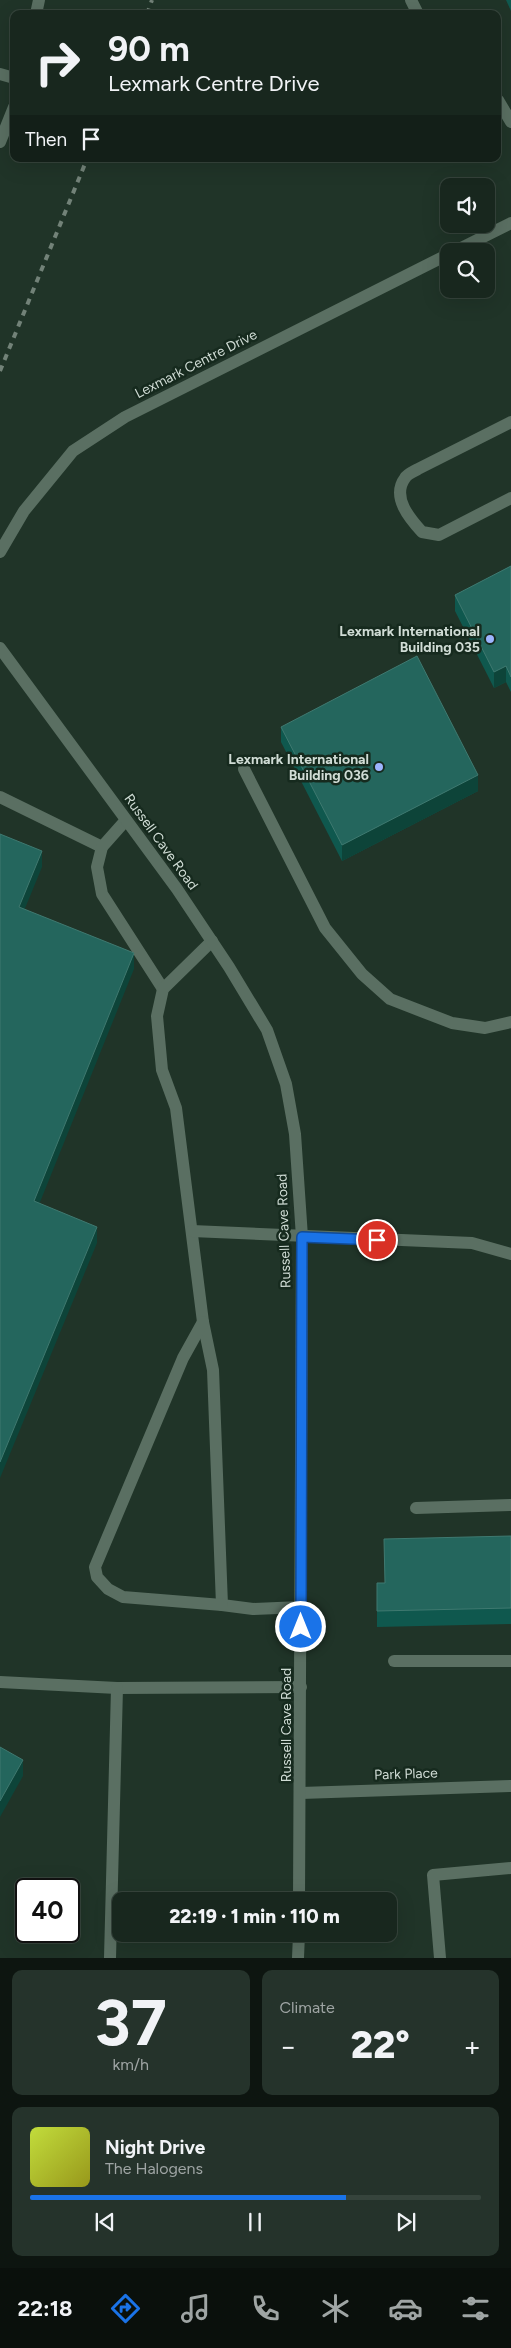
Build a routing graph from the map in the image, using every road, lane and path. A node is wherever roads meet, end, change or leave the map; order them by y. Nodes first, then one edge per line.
1 (501, 105) edge
2 (10, 117) edge
3 (511, 122) edge
4 (0, 142) edge
5 (511, 223) edge
6 (471, 243) edge
7 (440, 259) edge
8 (511, 422) edge
9 (511, 498) edge
10 (0, 552) edge
11 (0, 648) edge
12 (244, 769) dead end
13 (0, 797) edge
14 (126, 820) junction
15 (102, 847) junction
16 (212, 941) junction
17 (163, 989) junction
18 (511, 1022) edge
19 (192, 1231) junction
20 (302, 1237) junction
21 (511, 1254) edge
22 (203, 1322) junction
23 (511, 1505) edge
24 (416, 1508) dead end
25 (222, 1605) junction
26 (301, 1608) junction
27 (511, 1660) edge
28 (394, 1661) dead end
29 (0, 1682) edge
30 (301, 1687) junction
31 (117, 1688) junction
32 (511, 1786) edge
33 (301, 1792) junction
34 (511, 1868) edge
35 (300, 1892) edge
36 (299, 1942) edge
37 (110, 1958) edge
38 (298, 1958) edge
39 (440, 1958) edge

1 - 3 street
2 - 4 street
5 - 6 street
7 - 10 street, Lexmark Centre Drive
8 - 9 street
11 - 14 street, Russell Cave Road
12 - 18 street
13 - 15 street
14 - 15 street
14 - 16 street, Russell Cave Road
15 - 17 street
16 - 17 street
16 - 20 street, Russell Cave Road
17 - 19 street
19 - 20 street
19 - 22 street
20 - 21 street
20 - 26 street, Russell Cave Road
22 - 25 street
22 - 25 street
23 - 24 street
25 - 26 street
26 - 30 street, Russell Cave Road
27 - 28 street
29 - 31 street
30 - 31 street
30 - 33 street, Russell Cave Road
31 - 37 street
32 - 33 street, Park Place
33 - 35 street, Russell Cave Road
34 - 39 street
36 - 38 street

